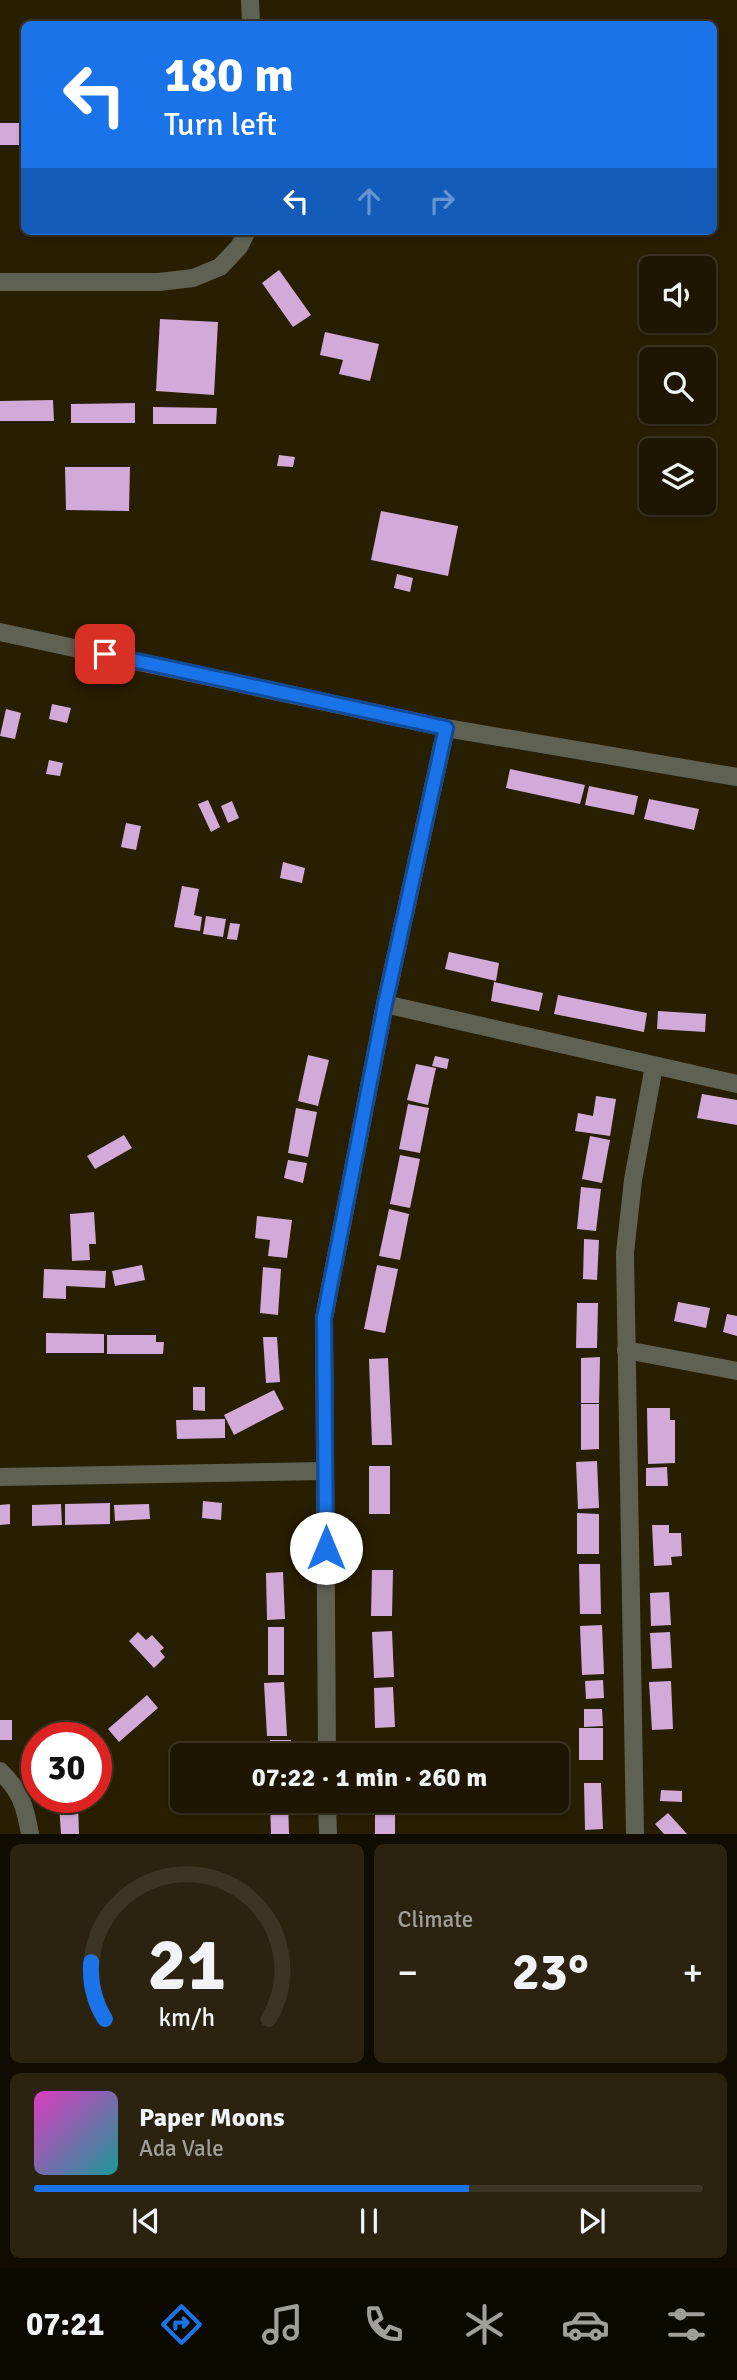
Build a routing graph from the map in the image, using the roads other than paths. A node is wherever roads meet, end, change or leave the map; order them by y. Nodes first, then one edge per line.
1 (250, 0) edge
2 (251, 21) edge
3 (245, 235) edge
4 (0, 282) edge
5 (0, 632) edge
6 (446, 728) junction
7 (737, 778) edge
8 (385, 1004) junction
9 (654, 1066) junction
10 (737, 1084) edge
11 (626, 1350) junction
12 (737, 1371) edge
13 (325, 1471) junction
14 (0, 1476) edge
15 (327, 1743) edge
16 (0, 1771) edge
17 (327, 1813) edge
18 (30, 1834) edge
19 (328, 1834) edge
20 (635, 1834) edge

1 - 2 street
3 - 4 street
5 - 6 street
6 - 7 street
6 - 8 street
8 - 9 street
8 - 13 street
9 - 10 street
9 - 11 street
11 - 12 street
11 - 20 street
13 - 14 street
13 - 15 street
16 - 18 street
17 - 19 street

